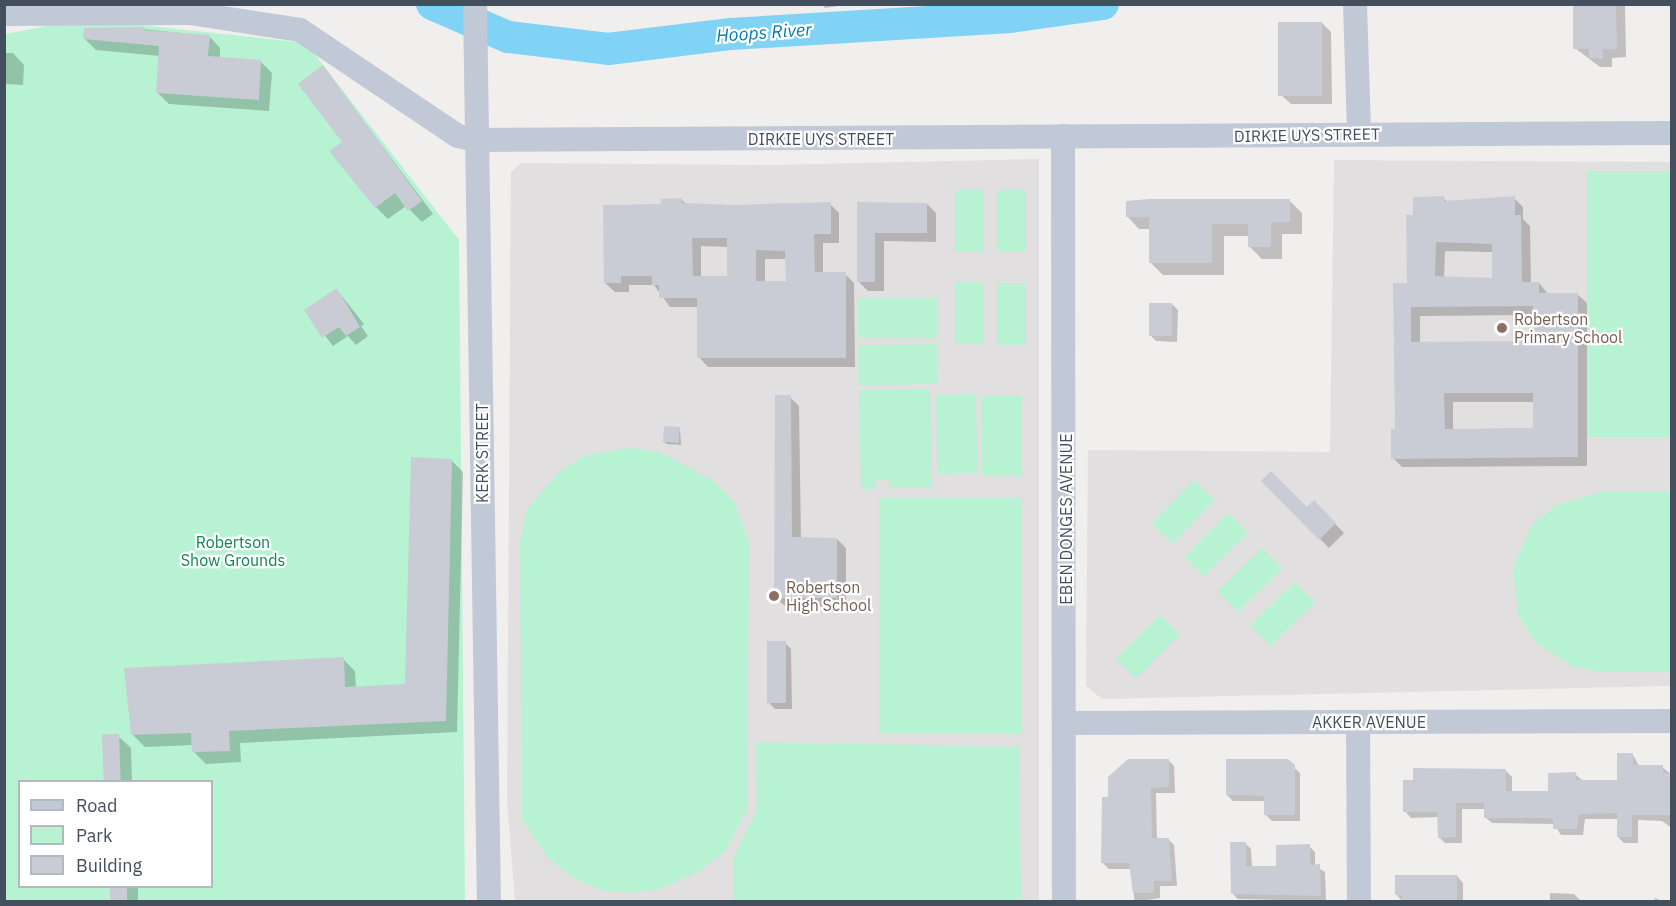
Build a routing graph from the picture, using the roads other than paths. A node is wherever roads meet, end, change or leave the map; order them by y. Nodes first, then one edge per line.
1 (475, 4) edge
2 (1356, 4) edge
3 (189, 9) edge
4 (4, 14) edge
5 (1671, 133) edge
6 (1359, 134) junction
7 (1063, 136) junction
8 (477, 140) junction
9 (1671, 721) edge
10 (1358, 722) junction
11 (1066, 723) junction
12 (489, 902) edge
13 (1064, 902) edge
14 (1359, 902) edge

1 - 8 street, KERK STREET
2 - 6 street
3 - 4 street, DIRKIE UYS STREET
3 - 8 street, DIRKIE UYS STREET
5 - 6 street, DIRKIE UYS STREET
6 - 7 street, DIRKIE UYS STREET
7 - 8 street, DIRKIE UYS STREET
7 - 11 street, EBEN DONGES AVENUE
8 - 12 street, KERK STREET
9 - 10 street, AKKER AVENUE
10 - 11 street, AKKER AVENUE
10 - 14 street
11 - 13 street, EBEN DONGES AVENUE

